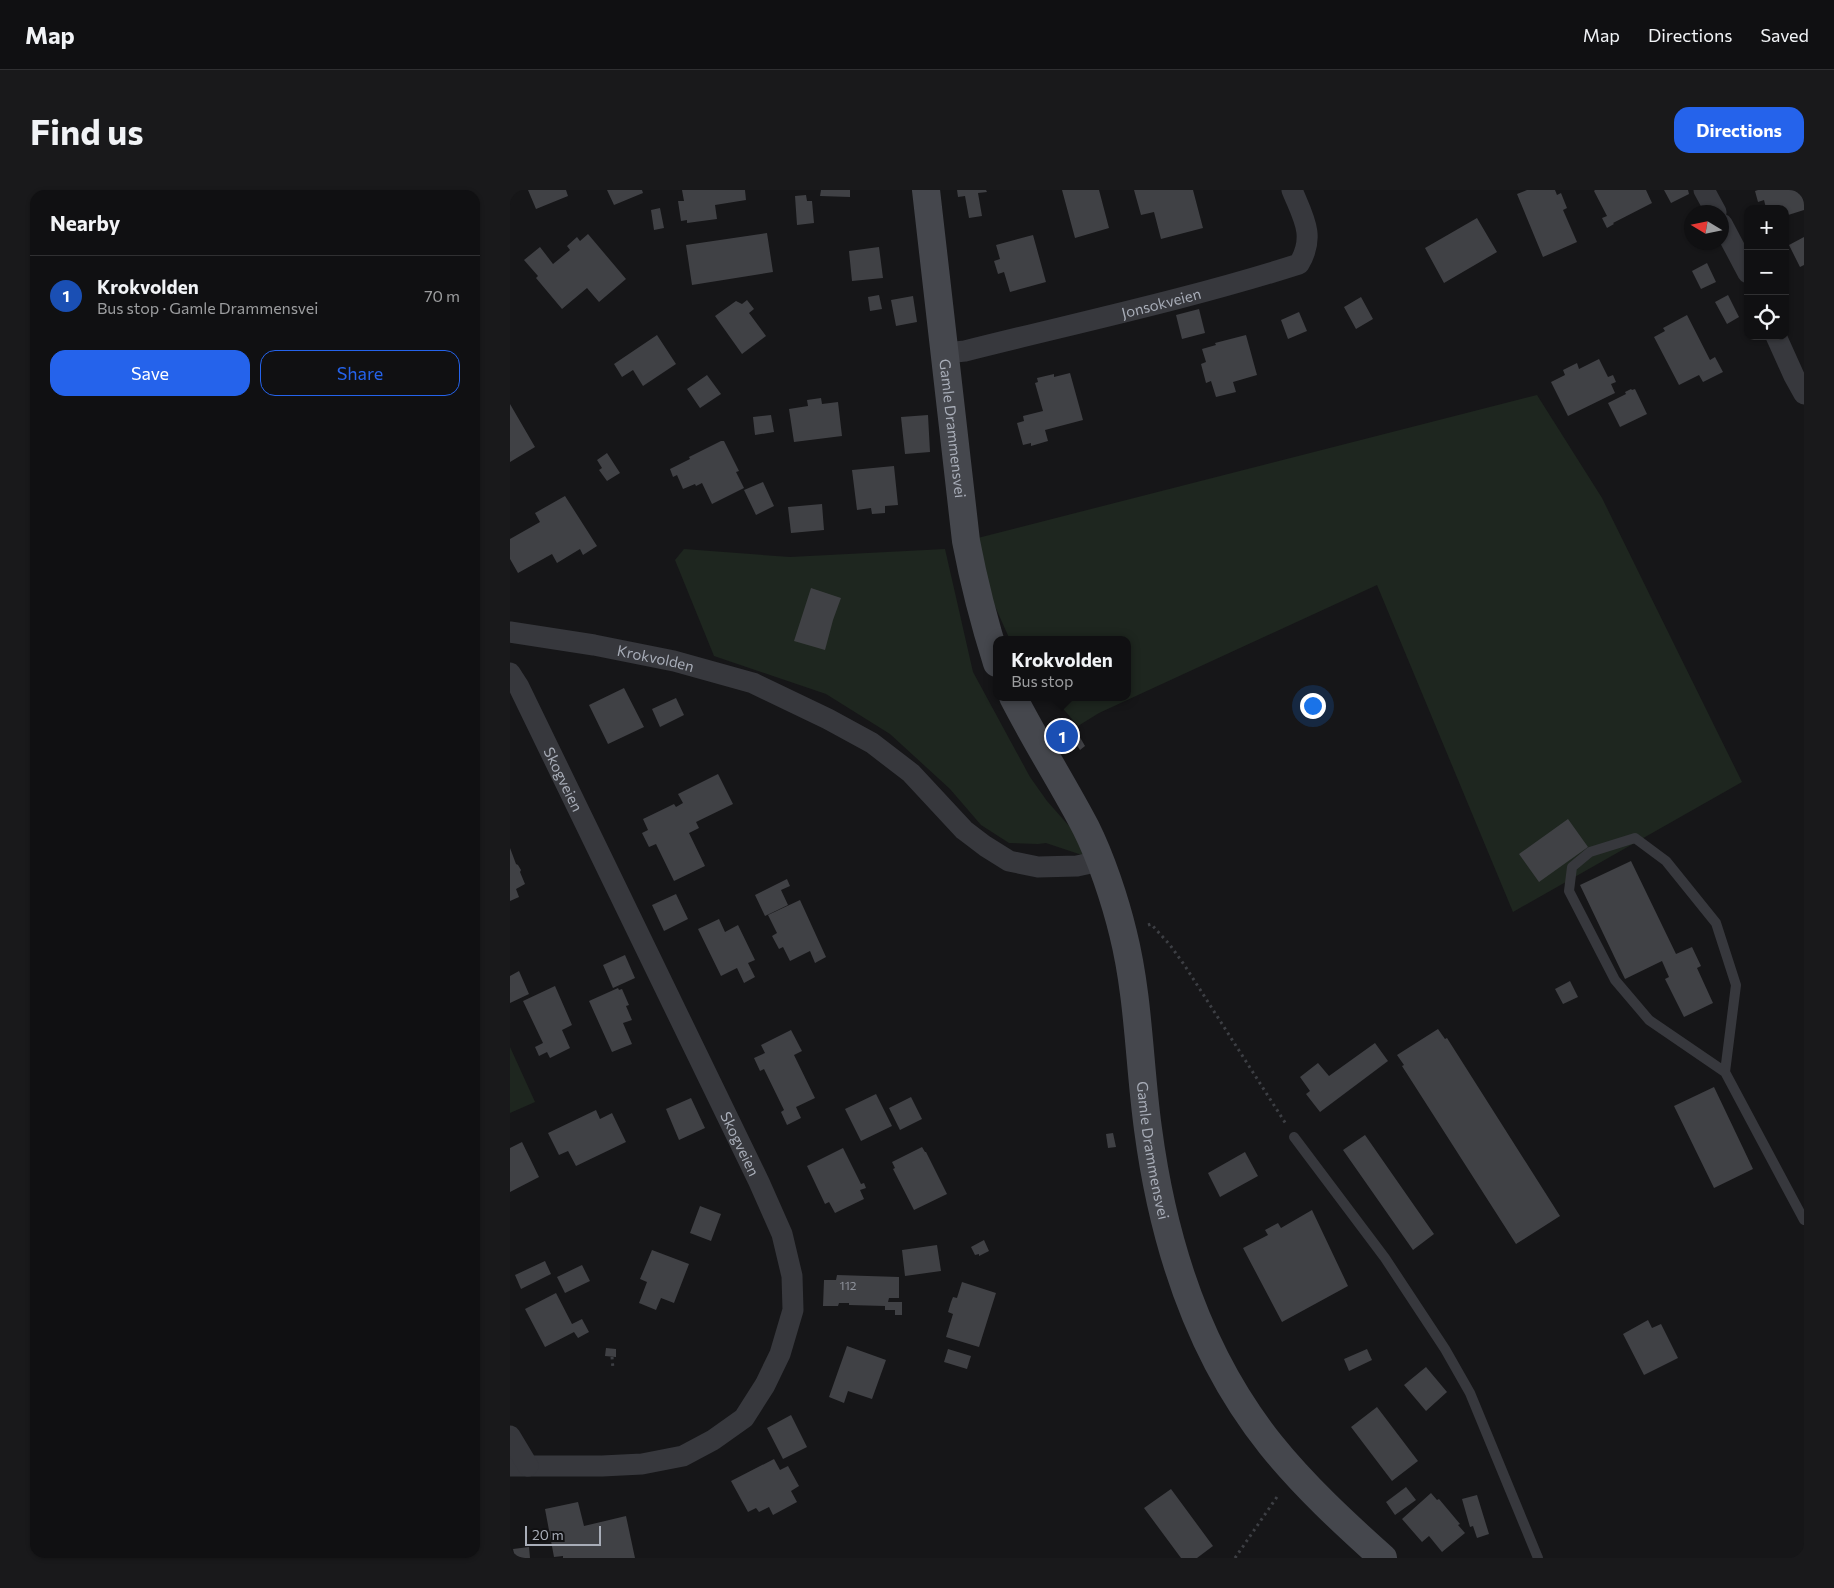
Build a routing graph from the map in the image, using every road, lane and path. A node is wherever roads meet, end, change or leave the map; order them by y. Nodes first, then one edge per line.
1 (926, 190) edge
2 (1292, 190) edge
3 (1704, 190) edge
4 (1712, 205) edge
5 (1729, 237) edge
6 (1744, 265) edge
7 (1778, 340) edge
8 (946, 353) junction
9 (1804, 394) edge
10 (510, 632) edge
11 (993, 651) edge
12 (510, 673) edge
13 (1015, 701) edge
14 (1100, 861) junction
15 (1151, 924) dead end
16 (1725, 1072) junction
17 (1294, 1137) joint
18 (1804, 1220) edge
19 (612, 1357) dead end
20 (612, 1369) dead end
21 (510, 1436) edge
22 (519, 1466) edge
23 (1294, 1471) junction
24 (1235, 1558) edge
25 (1383, 1558) edge
26 (1538, 1558) edge

1 - 8 main road, Gamle Drammensvei
2 - 8 street, Jonsokveien
3 - 4 street
5 - 6 street
7 - 9 street
8 - 11 main road, Gamle Drammensvei
10 - 14 street, Krokvolden
12 - 22 street, Skogveien
13 - 14 main road, Gamle Drammensvei
14 - 23 main road, Gamle Drammensvei
15 - 17 path
16 - 16 lane
16 - 18 lane
17 - 26 lane
19 - 20 path
21 - 22 street, Skogveien
23 - 24 path
23 - 25 main road, Gamle Drammensvei

